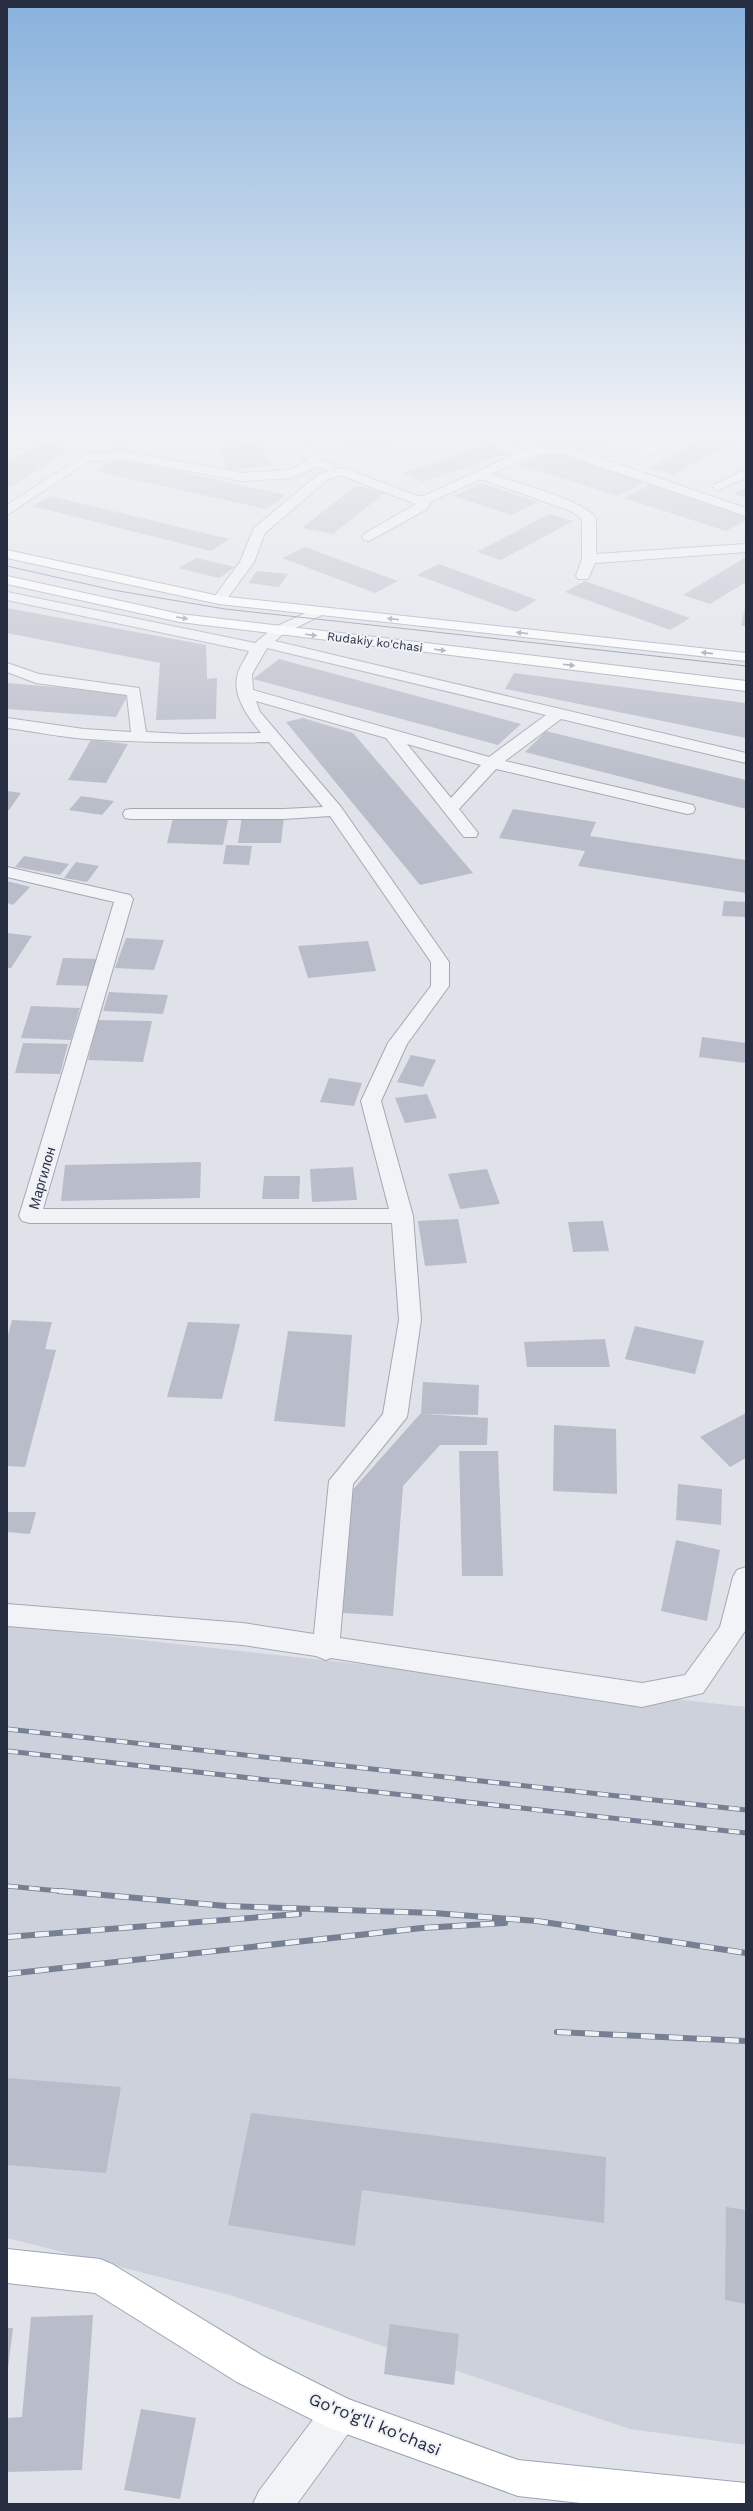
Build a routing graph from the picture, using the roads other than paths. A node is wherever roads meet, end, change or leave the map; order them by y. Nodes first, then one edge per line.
1 (251, 551) edge
2 (590, 551) edge
3 (696, 551) edge
4 (7, 554) edge
5 (590, 558) junction
6 (583, 576) dead end
7 (13, 581) edge
8 (7, 592) edge
9 (7, 596) edge
10 (219, 600) junction
11 (319, 611) junction
12 (278, 631) junction
13 (261, 646) junction
14 (746, 657) edge
15 (7, 667) edge
16 (746, 686) edge
17 (245, 693) junction
18 (560, 712) junction
19 (7, 723) edge
20 (392, 735) junction
21 (139, 737) junction
22 (273, 737) junction
23 (746, 758) edge
24 (492, 763) junction
25 (450, 809) junction
26 (687, 809) dead end
27 (335, 811) junction
28 (131, 814) dead end
29 (470, 834) dead end
30 (7, 872) edge
31 (402, 1216) junction
32 (746, 1577) edge
33 (7, 1614) edge
34 (326, 1649) junction
35 (7, 2266) edge
36 (340, 2414) junction
37 (746, 2502) edge
38 (272, 2504) edge

1 - 10 street
2 - 5 street
3 - 5 street
4 - 10 main road, Rudakiy ko'chasi
5 - 6 street
7 - 8 street
7 -> 12 main road, Rudakiy ko'chasi
9 - 13 street
10 - 11 main road, Rudakiy ko'chasi
11 - 12 street
14 -> 11 main road, Rudakiy ko'chasi
12 - 13 street
12 -> 16 main road, Rudakiy ko'chasi
13 - 17 street
13 - 18 street
15 - 21 street
17 - 20 street
17 - 22 street
18 - 23 street
18 - 24 street
19 - 21 street
20 - 24 street
20 - 25 street
21 - 22 street
22 - 27 street
24 - 25 street
24 - 26 street
25 - 29 street
27 - 28 street
27 - 31 street
30 - 31 street, Маргилон
31 - 34 street
32 - 34 street
33 - 34 street
35 - 36 main road, Go'ro'g'li ko'chasi
36 - 37 main road, Go'ro'g'li ko'chasi
36 - 38 street

